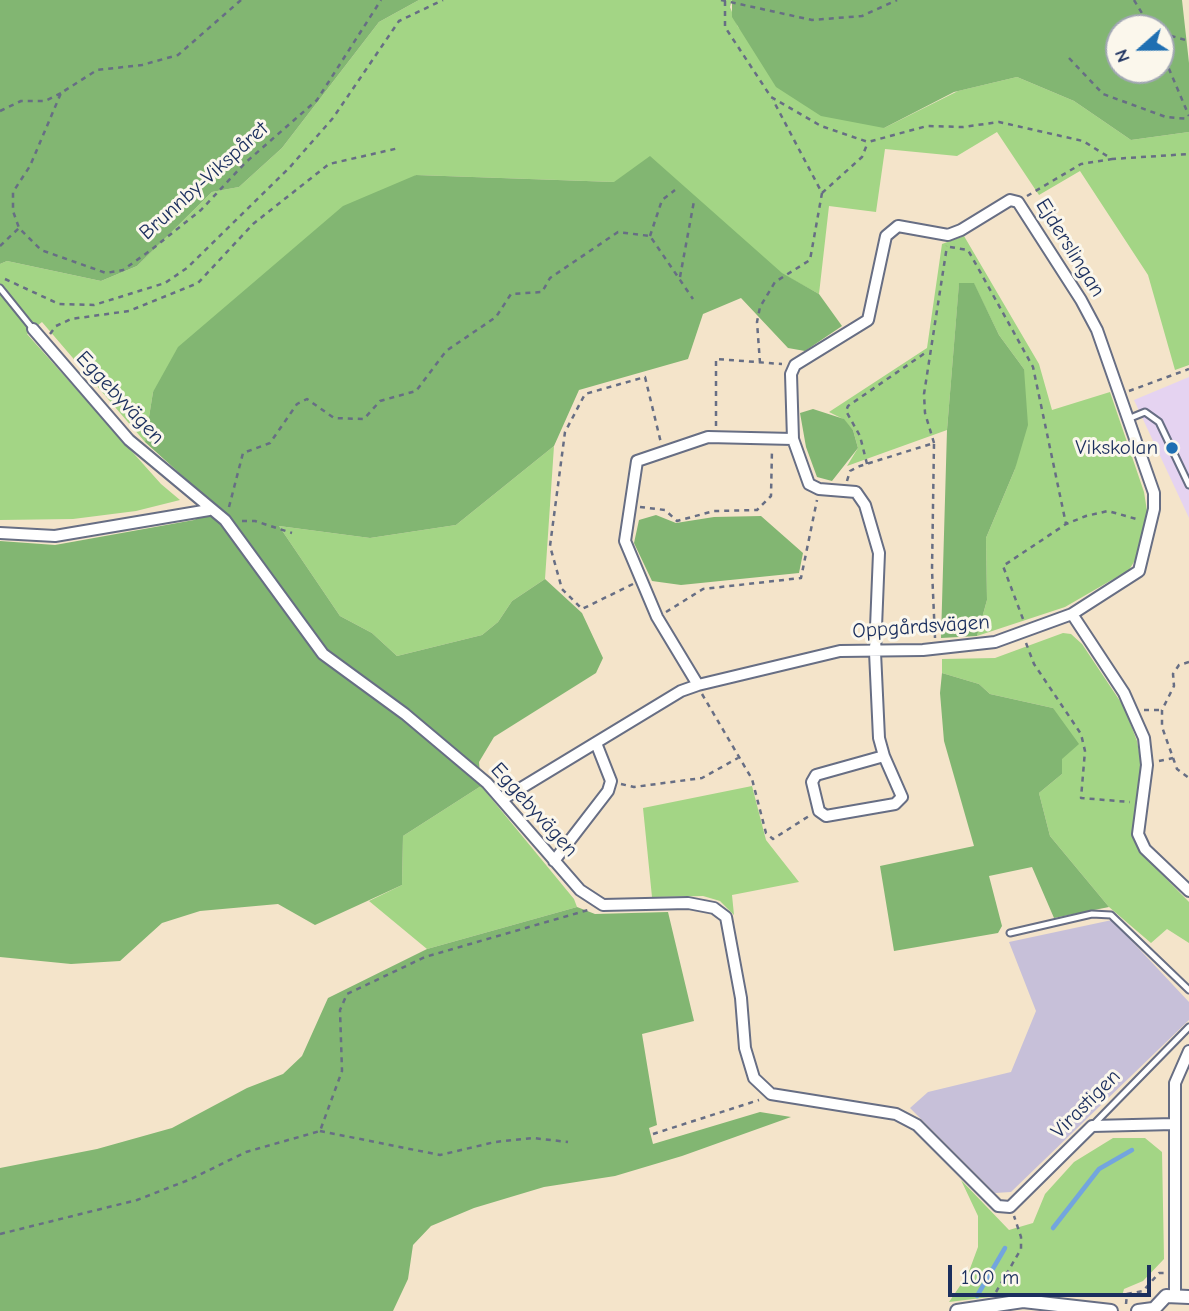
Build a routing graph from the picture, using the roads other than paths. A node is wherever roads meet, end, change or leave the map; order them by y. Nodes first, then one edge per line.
1 (0, 288) edge
2 (33, 329) joint
3 (1128, 419) junction
4 (793, 439) junction
5 (1189, 485) edge
6 (209, 510) junction
7 (0, 533) edge
8 (1072, 614) junction
9 (874, 652) junction
10 (699, 688) junction
11 (596, 743) junction
12 (884, 756) junction
13 (503, 799) junction
14 (554, 861) junction
15 (1189, 891) edge
16 (1010, 933) dead end
17 (1189, 990) edge
18 (1189, 1027) edge
19 (1189, 1051) edge
20 (1174, 1124) junction
21 (1092, 1126) junction
22 (1010, 1207) joint
23 (1175, 1294) junction
24 (1189, 1297) edge
25 (1063, 1307) edge
26 (1152, 1310) edge
27 (957, 1311) edge
28 (1111, 1311) edge
29 (1138, 1311) edge

1 - 2 lane, Eggebyvägen
2 - 6 street, Eggebyvägen
3 - 4 street, Ejderslingan
3 - 5 lane
3 - 8 street, Ejderslingan
4 - 9 street
4 - 10 street
6 - 7 street
6 - 13 street, Eggebyvägen
8 - 9 street, Oppgårdsvägen
8 - 15 street
9 - 10 street, Oppgårdsvägen
9 - 12 street
10 - 11 street, Oppgårdsvägen
11 - 13 street, Oppgårdsvägen
11 - 14 street
12 - 12 street
13 - 14 street, Eggebyvägen
14 - 22 street, Eggebyvägen
16 - 17 lane
18 - 21 lane, Virastigen
19 - 20 street
20 - 21 street
20 - 23 street
21 - 22 street, Virastigen
23 - 24 street
23 - 26 street
25 - 27 street
25 - 28 street
26 - 29 street

